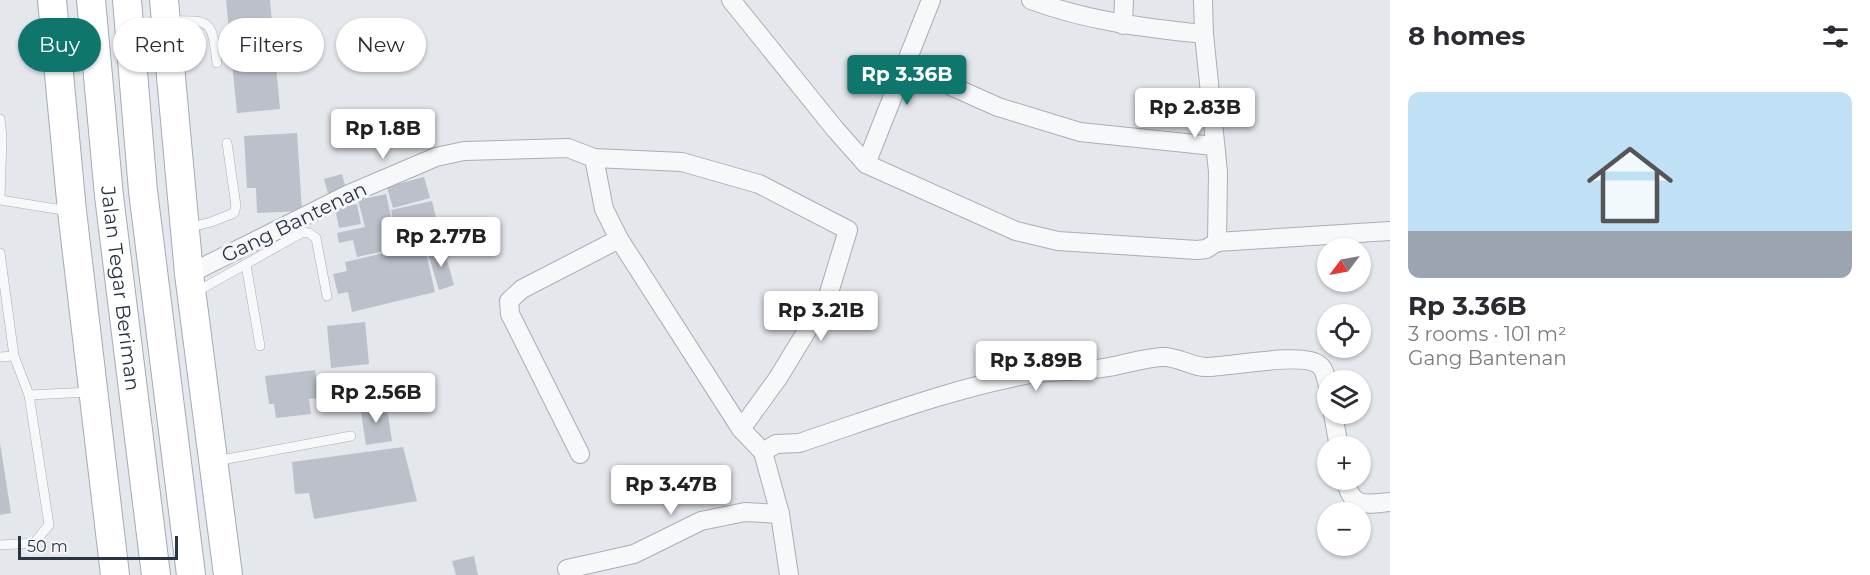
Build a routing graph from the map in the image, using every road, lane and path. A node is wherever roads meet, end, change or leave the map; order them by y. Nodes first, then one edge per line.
1 (52, 0) edge
2 (91, 0) edge
3 (127, 0) edge
4 (731, 0) edge
5 (931, 0) edge
6 (1031, 0) edge
7 (1124, 0) edge
8 (1203, 0) edge
9 (165, 11) edge
10 (1123, 25) junction
11 (1204, 34) junction
12 (217, 63) dead end
13 (904, 64) junction
14 (0, 119) edge
15 (227, 143) dead end
16 (1214, 146) junction
17 (594, 158) junction
18 (866, 164) junction
19 (143, 191) junction
20 (109, 196) junction
21 (0, 199) edge
22 (72, 212) junction
23 (185, 228) junction
24 (1390, 231) edge
25 (619, 239) junction
26 (1216, 242) junction
27 (0, 254) edge
28 (246, 265) junction
29 (190, 284) junction
30 (327, 296) dead end
31 (3, 301) edge
32 (260, 346) dead end
33 (14, 356) junction
34 (0, 357) edge
35 (1323, 370) edge
36 (93, 392) junction
37 (29, 395) junction
38 (741, 429) junction
39 (351, 436) dead end
40 (763, 452) junction
41 (580, 454) dead end
42 (213, 462) junction
43 (1349, 490) edge
44 (1390, 502) edge
45 (780, 514) junction
46 (0, 545) edge
47 (567, 569) dead end
48 (115, 575) edge
49 (156, 575) edge
50 (191, 575) edge
51 (228, 575) edge
52 (789, 575) edge

1 - 22 main road, Jalan Tegar Beriman
2 - 20 main road, Jalan Tegar Beriman
3 - 19 main road, Jalan Tegar Beriman
4 - 18 street
5 - 13 street
6 - 10 street
7 - 10 street
8 - 11 street
9 - 12 lane
9 - 23 main road
10 - 11 street
11 - 16 street
13 - 16 street
13 - 18 street
14 - 21 lane
15 - 23 lane
16 - 26 street
17 - 25 street
17 - 29 street, Gang Bantenan
17 - 38 street, Gang Bantenan
18 - 26 street
19 - 20 main road
19 - 50 main road, Jalan Tegar Beriman
20 - 49 main road, Jalan Tegar Beriman
21 - 22 lane
22 - 36 main road, Jalan Tegar Beriman
23 - 29 main road
24 - 26 street
25 - 38 street
25 - 41 street
27 - 31 lane
28 - 29 lane
28 - 30 lane
28 - 32 lane
29 - 42 main road
31 - 33 lane
33 - 34 lane
33 - 37 lane
35 - 40 street
36 - 37 lane
36 - 48 main road, Jalan Tegar Beriman
37 - 46 lane
38 - 40 street
39 - 42 lane
40 - 45 street
42 - 51 main road
43 - 44 street
45 - 47 street
45 - 52 street

